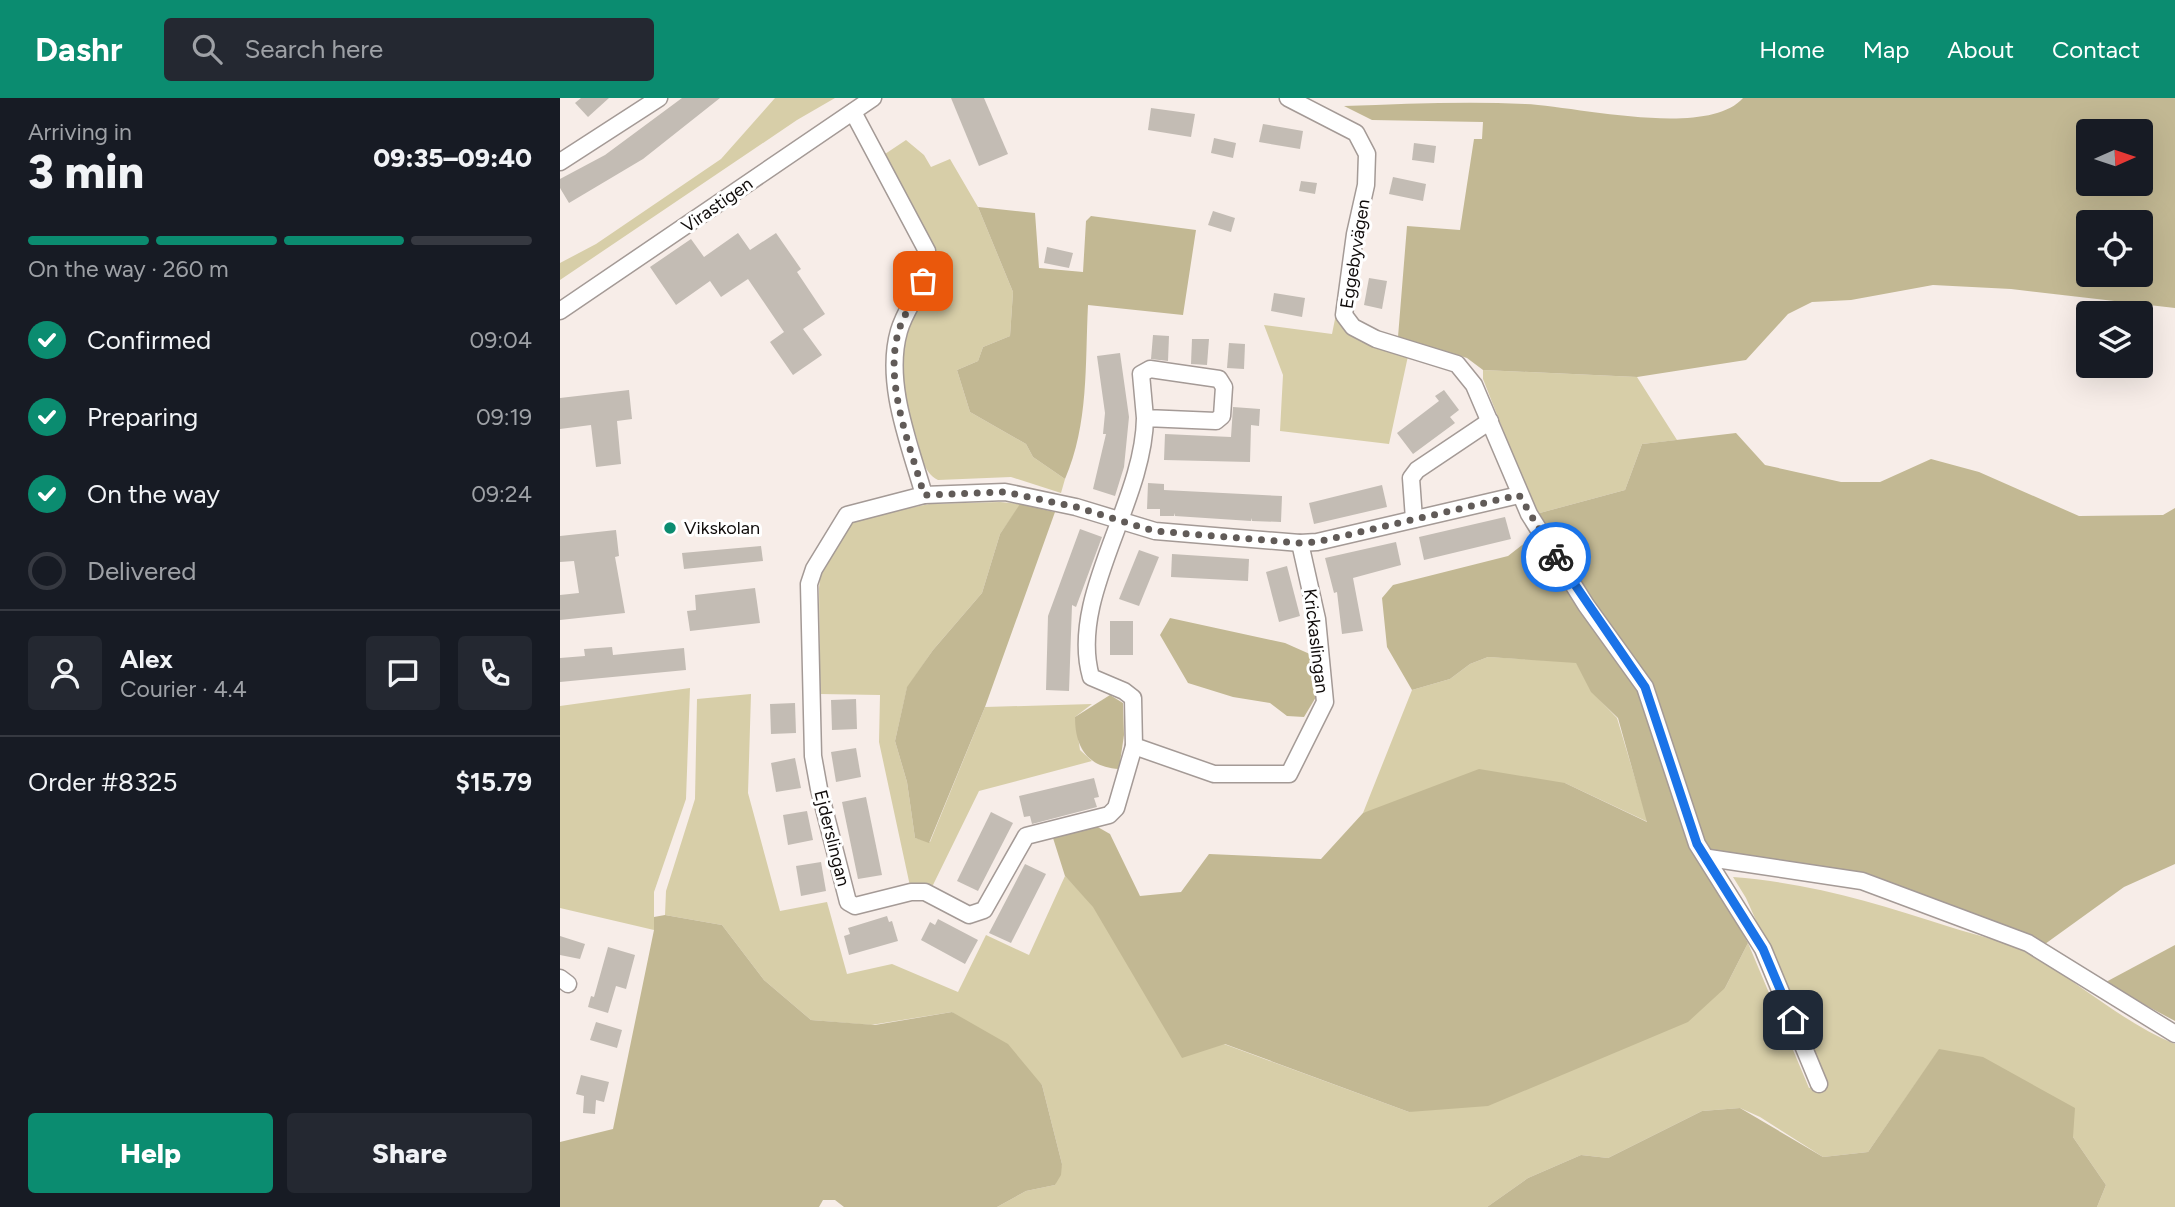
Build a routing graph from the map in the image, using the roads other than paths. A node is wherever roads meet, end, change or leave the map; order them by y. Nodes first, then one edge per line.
1 (658, 98) edge
2 (873, 98) edge
3 (1288, 98) edge
4 (853, 112) junction
5 (560, 162) edge
6 (560, 311) edge
7 (1145, 418) junction
8 (1490, 421) junction
9 (924, 495) junction
10 (1519, 495) junction
11 (1414, 519) junction
12 (1122, 520) junction
13 (1300, 543) junction
14 (1134, 746) junction
15 (1709, 858) junction
16 (2175, 1034) edge
17 (1819, 1084) dead end

1 - 5 street
2 - 4 street, Virastigen
3 - 8 street, Eggebyvägen
4 - 6 street, Virastigen
4 - 9 street
7 - 7 street
7 - 12 street
8 - 10 street, Eggebyvägen
8 - 11 street
9 - 12 street
9 - 14 street, Ejderslingan
10 - 11 street
10 - 15 street, Eggebyvägen
11 - 13 street
12 - 13 street
12 - 14 street
13 - 14 street, Krickaslingan
15 - 16 street
15 - 17 street, Eggebyvägen

